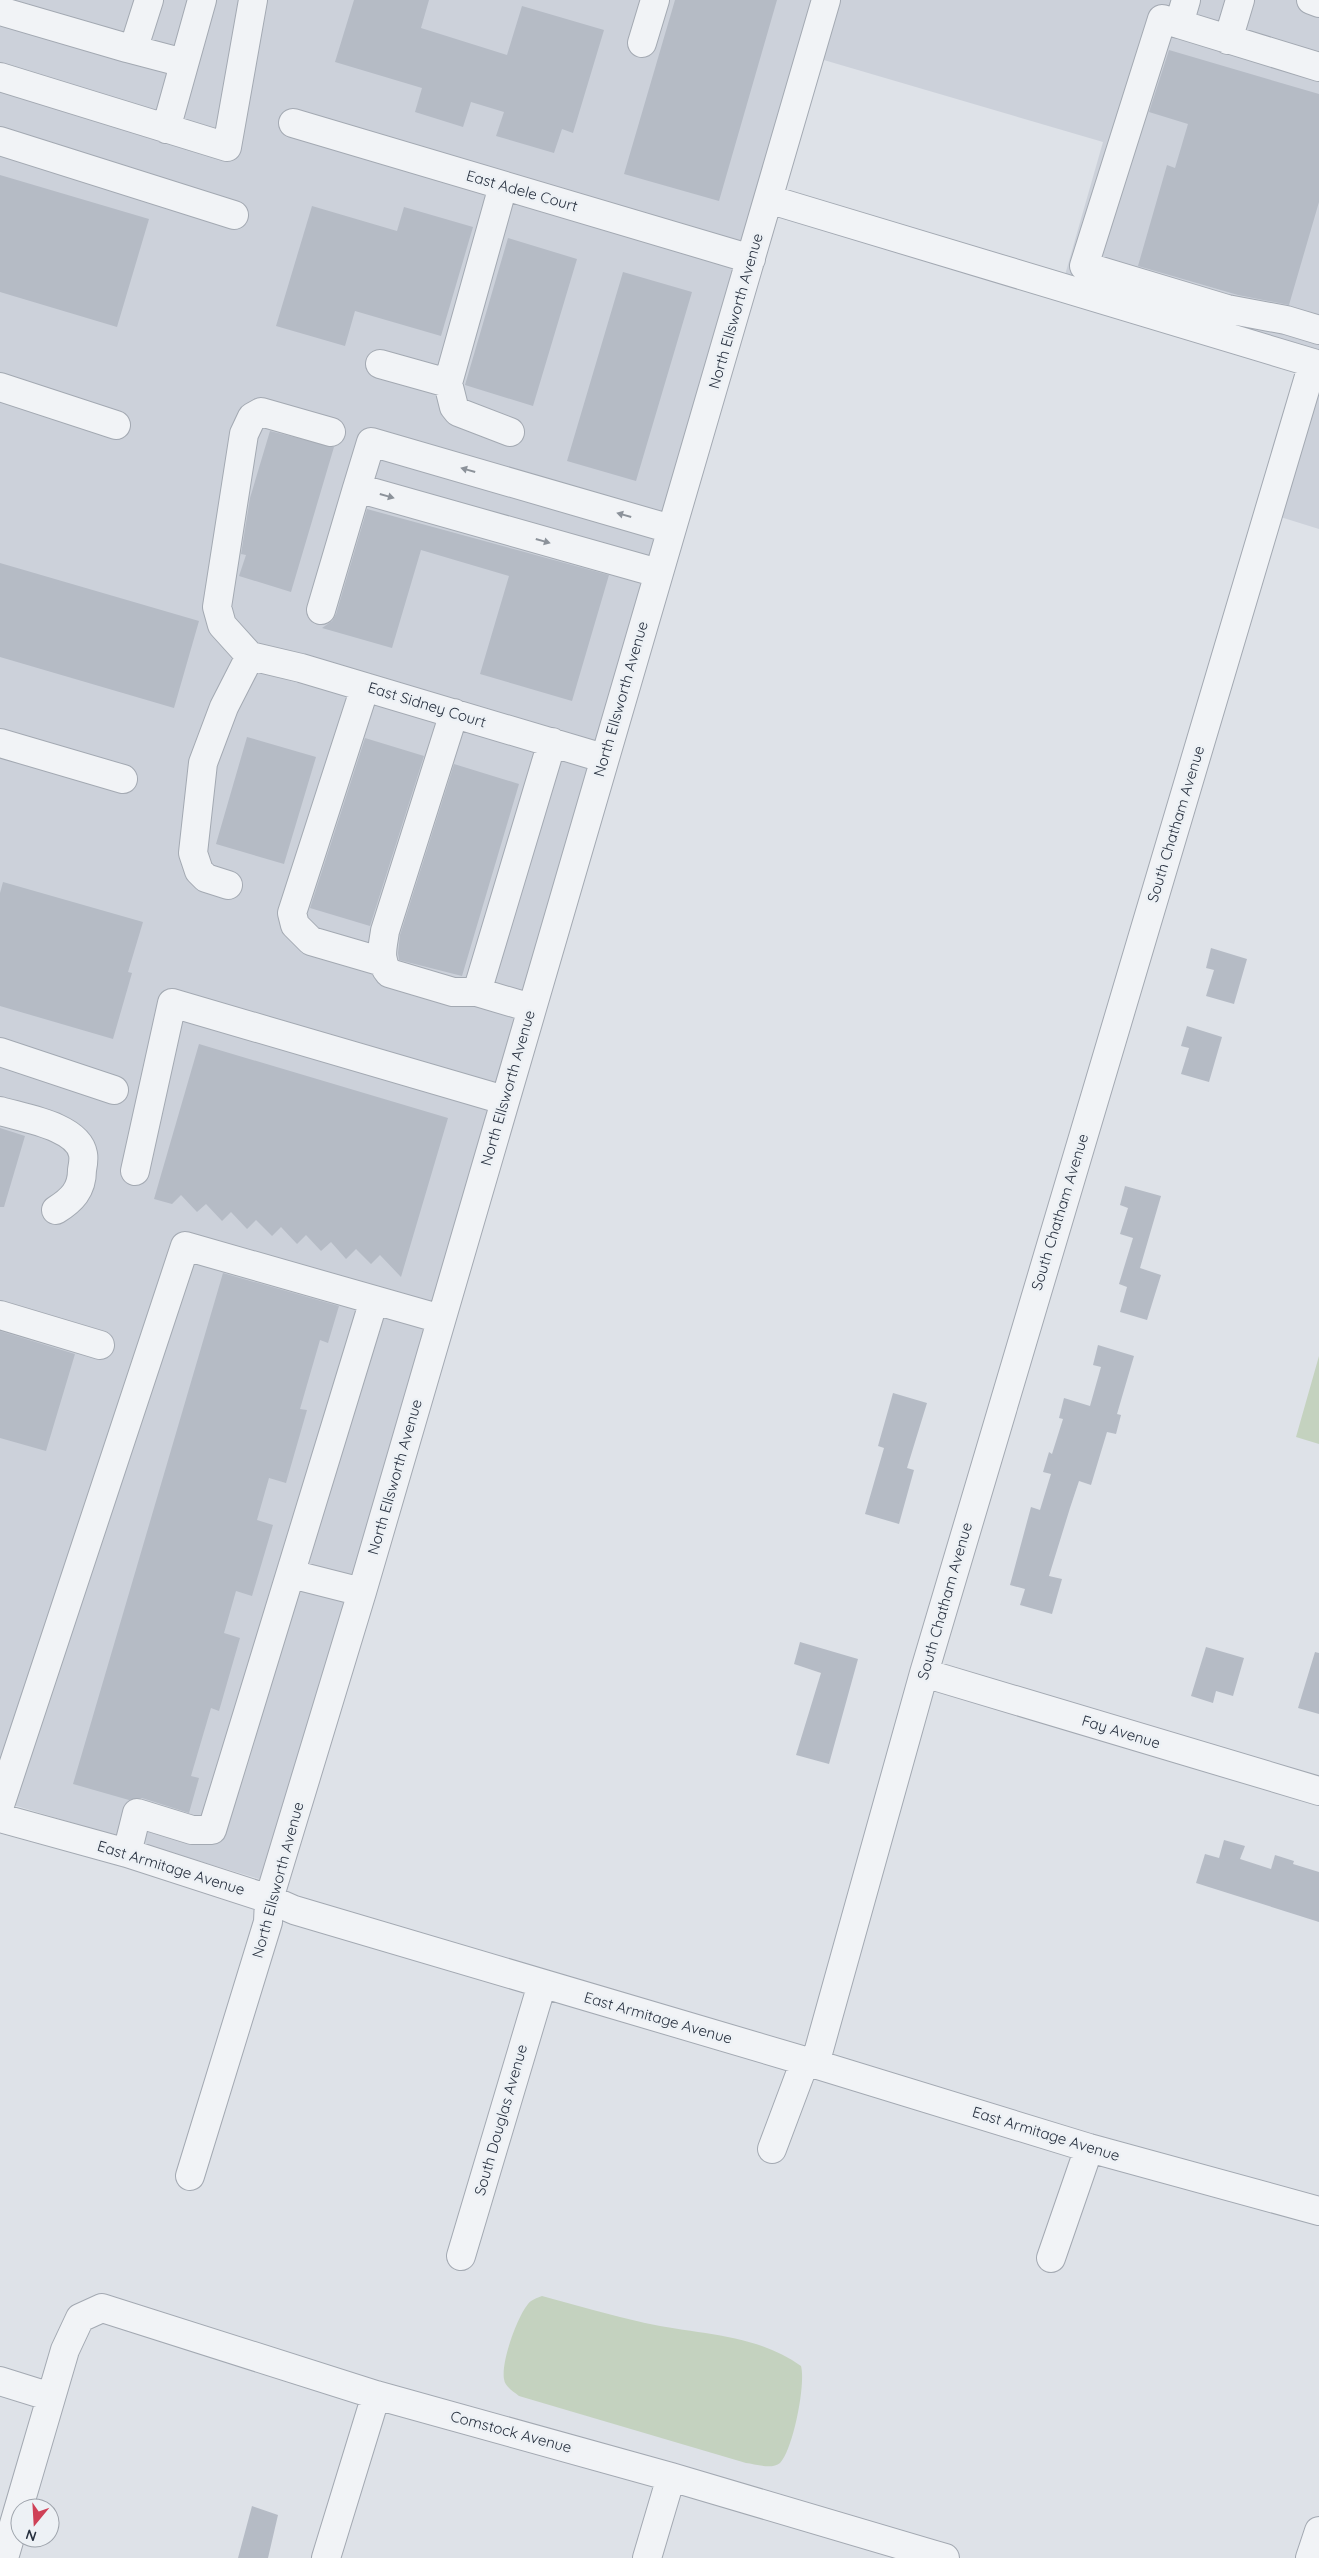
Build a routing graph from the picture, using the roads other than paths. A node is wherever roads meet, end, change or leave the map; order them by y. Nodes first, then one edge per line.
1 (149, 0) edge
2 (202, 0) edge
3 (253, 0) edge
4 (655, 0) edge
5 (826, 0) edge
6 (1240, 0) edge
7 (1311, 0) edge
8 (1319, 3) edge
9 (0, 11) edge
10 (1182, 12) edge
11 (1228, 40) junction
12 (642, 43) dead end
13 (127, 48) junction
14 (184, 63) junction
15 (1319, 67) edge
16 (0, 77) edge
17 (293, 123) dead end
18 (166, 129) junction
19 (0, 141) edge
20 (503, 186) junction
21 (768, 199) junction
22 (234, 215) dead end
23 (751, 259) junction
24 (1319, 330) edge
25 (380, 364) dead end
26 (448, 384) junction
27 (0, 388) edge
28 (116, 425) dead end
29 (331, 432) dead end
30 (510, 432) dead end
31 (357, 488) junction
32 (671, 529) junction
33 (658, 573) junction
34 (321, 610) dead end
35 (250, 656) junction
36 (365, 687) junction
37 (454, 714) junction
38 (552, 742) junction
39 (0, 743) edge
40 (604, 758) junction
41 (123, 779) dead end
42 (228, 885) dead end
43 (383, 962) junction
44 (477, 992) junction
45 (531, 1008) junction
46 (0, 1052) edge
47 (114, 1090) dead end
48 (504, 1100) junction
49 (0, 1111) edge
50 (135, 1171) dead end
51 (56, 1210) dead end
52 (374, 1300) junction
53 (0, 1315) edge
54 (441, 1319) junction
55 (100, 1345) dead end
56 (291, 1574) junction
57 (362, 1592) junction
58 (924, 1673) junction
59 (1319, 1791) edge
60 (0, 1805) edge
61 (0, 1818) edge
62 (127, 1853) junction
63 (269, 1899) junction
64 (542, 1984) junction
65 (810, 2062) junction
66 (1089, 2148) junction
67 (772, 2149) dead end
68 (190, 2176) dead end
69 (1319, 2211) edge
70 (461, 2256) dead end
71 (1051, 2258) dead end
72 (0, 2381) edge
73 (376, 2395) junction
74 (51, 2397) junction
75 (671, 2477) junction
76 (1319, 2530) edge
77 (4, 2558) edge
78 (326, 2558) edge
79 (647, 2558) edge
80 (945, 2558) edge
81 (1310, 2558) edge

1 - 13 street
2 - 14 street
3 - 18 street
4 - 12 street
5 - 21 street, North Ellsworth Avenue
6 - 11 street
7 - 8 street
9 - 13 street
10 - 11 street
10 - 24 street
11 - 15 street
13 - 14 street
14 - 18 street
16 - 18 street
17 - 20 street, East Adele Court
19 - 22 street
20 - 23 street, East Adele Court
20 - 26 street
21 - 23 street, North Ellsworth Avenue
21 - 58 street, South Chatham Avenue
23 - 32 street, North Ellsworth Avenue
25 - 26 street
26 - 30 street
27 - 28 street
29 - 35 street
32 -> 31 street
31 -> 33 street
31 - 34 street
32 - 33 street, North Ellsworth Avenue
33 - 40 street, North Ellsworth Avenue
35 - 36 street, East Sidney Court
35 - 42 street
36 - 37 street, East Sidney Court
36 - 43 street
37 - 38 street, East Sidney Court
37 - 43 street
38 - 40 street, East Sidney Court
38 - 44 street
39 - 41 street
40 - 45 street, North Ellsworth Avenue
43 - 44 street
44 - 45 street
45 - 48 street, North Ellsworth Avenue
46 - 47 street
48 - 50 street
48 - 54 street, North Ellsworth Avenue
49 - 51 street
52 - 54 street
52 - 56 street
52 - 60 street
53 - 55 street
54 - 57 street, North Ellsworth Avenue
56 - 57 street
56 - 62 street
57 - 63 street, North Ellsworth Avenue
58 - 59 street, Fay Avenue
58 - 65 street, South Chatham Avenue
61 - 62 street, East Armitage Avenue
62 - 63 street, East Armitage Avenue
63 - 64 street, East Armitage Avenue
63 - 68 street, North Ellsworth Avenue
64 - 65 street, East Armitage Avenue
64 - 70 street, South Douglas Avenue
65 - 66 street, East Armitage Avenue
65 - 67 street, South Chatham Avenue
66 - 69 street, East Armitage Avenue
66 - 71 street
72 - 74 street
73 - 74 street, Comstock Avenue
73 - 75 street, Comstock Avenue
73 - 78 street
74 - 77 street
75 - 79 street
75 - 80 street, Comstock Avenue
76 - 81 street

